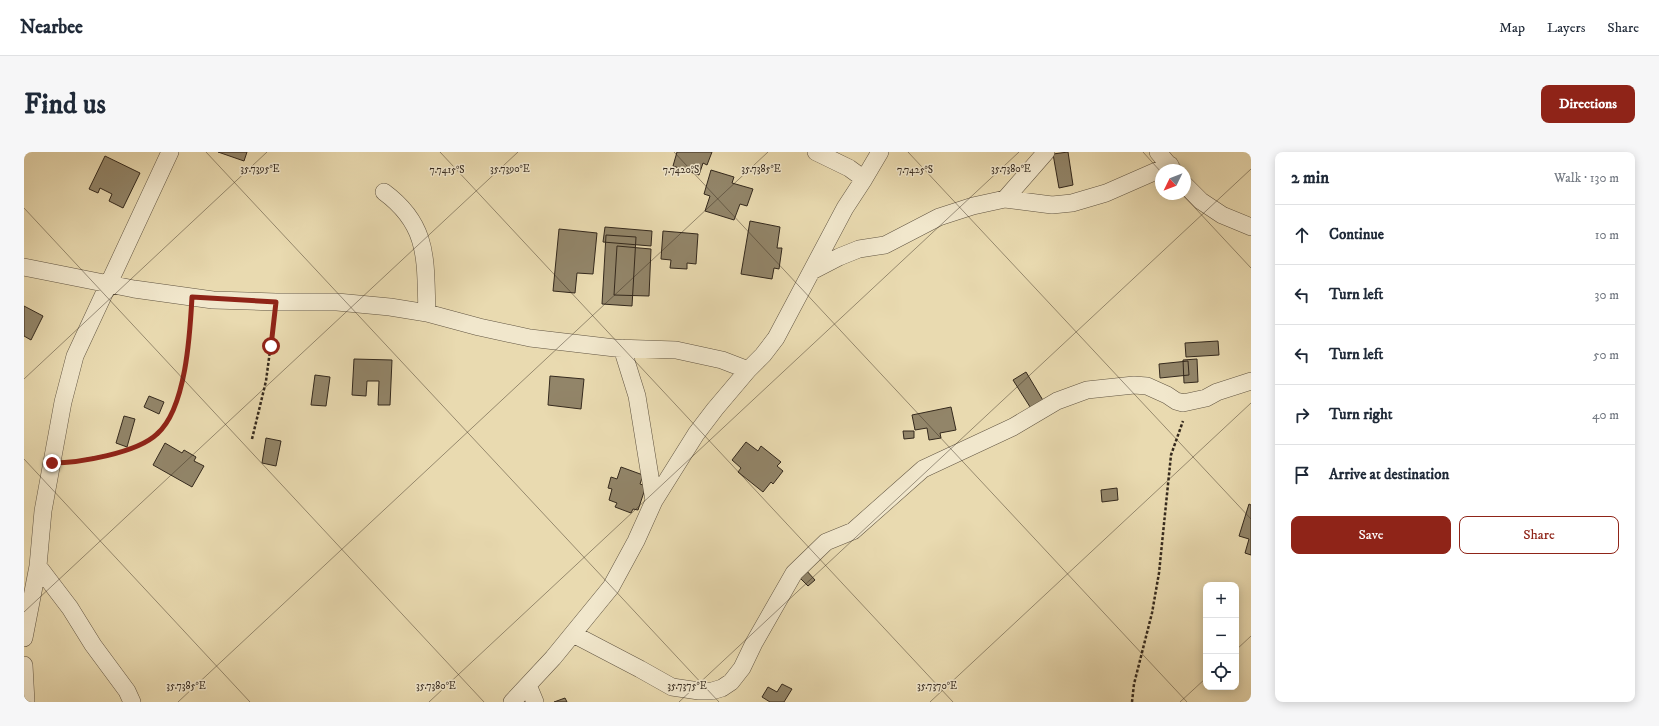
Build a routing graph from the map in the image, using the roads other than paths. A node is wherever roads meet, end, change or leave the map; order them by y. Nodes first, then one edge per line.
1 (170, 152) edge
2 (816, 152) edge
3 (880, 152) edge
4 (1046, 152) edge
5 (1158, 152) edge
6 (1168, 164) edge
7 (1155, 174) edge
8 (864, 179) junction
9 (1191, 191) edge
10 (384, 192) dead end
11 (1006, 199) junction
12 (1251, 227) edge
13 (24, 267) edge
14 (812, 272) junction
15 (110, 283) junction
16 (427, 312) junction
17 (622, 348) junction
18 (748, 370) junction
19 (1251, 381) edge
20 (654, 501) junction
21 (38, 566) junction
22 (573, 634) junction
23 (24, 638) edge
24 (24, 665) edge
25 (528, 685) junction
26 (26, 702) edge
27 (132, 702) edge
28 (512, 702) edge
29 (534, 702) edge

1 - 15 street
2 - 8 street
3 - 8 street
4 - 11 street
5 - 6 street
7 - 11 street
8 - 14 street
9 - 12 street
10 - 16 street
11 - 14 street
13 - 15 street
14 - 18 street
15 - 16 street
15 - 21 street
16 - 17 street
17 - 18 street
17 - 20 street
18 - 20 street
19 - 22 street
20 - 22 street
21 - 23 street
21 - 27 street
22 - 25 street
24 - 26 street
25 - 28 street
25 - 29 street

